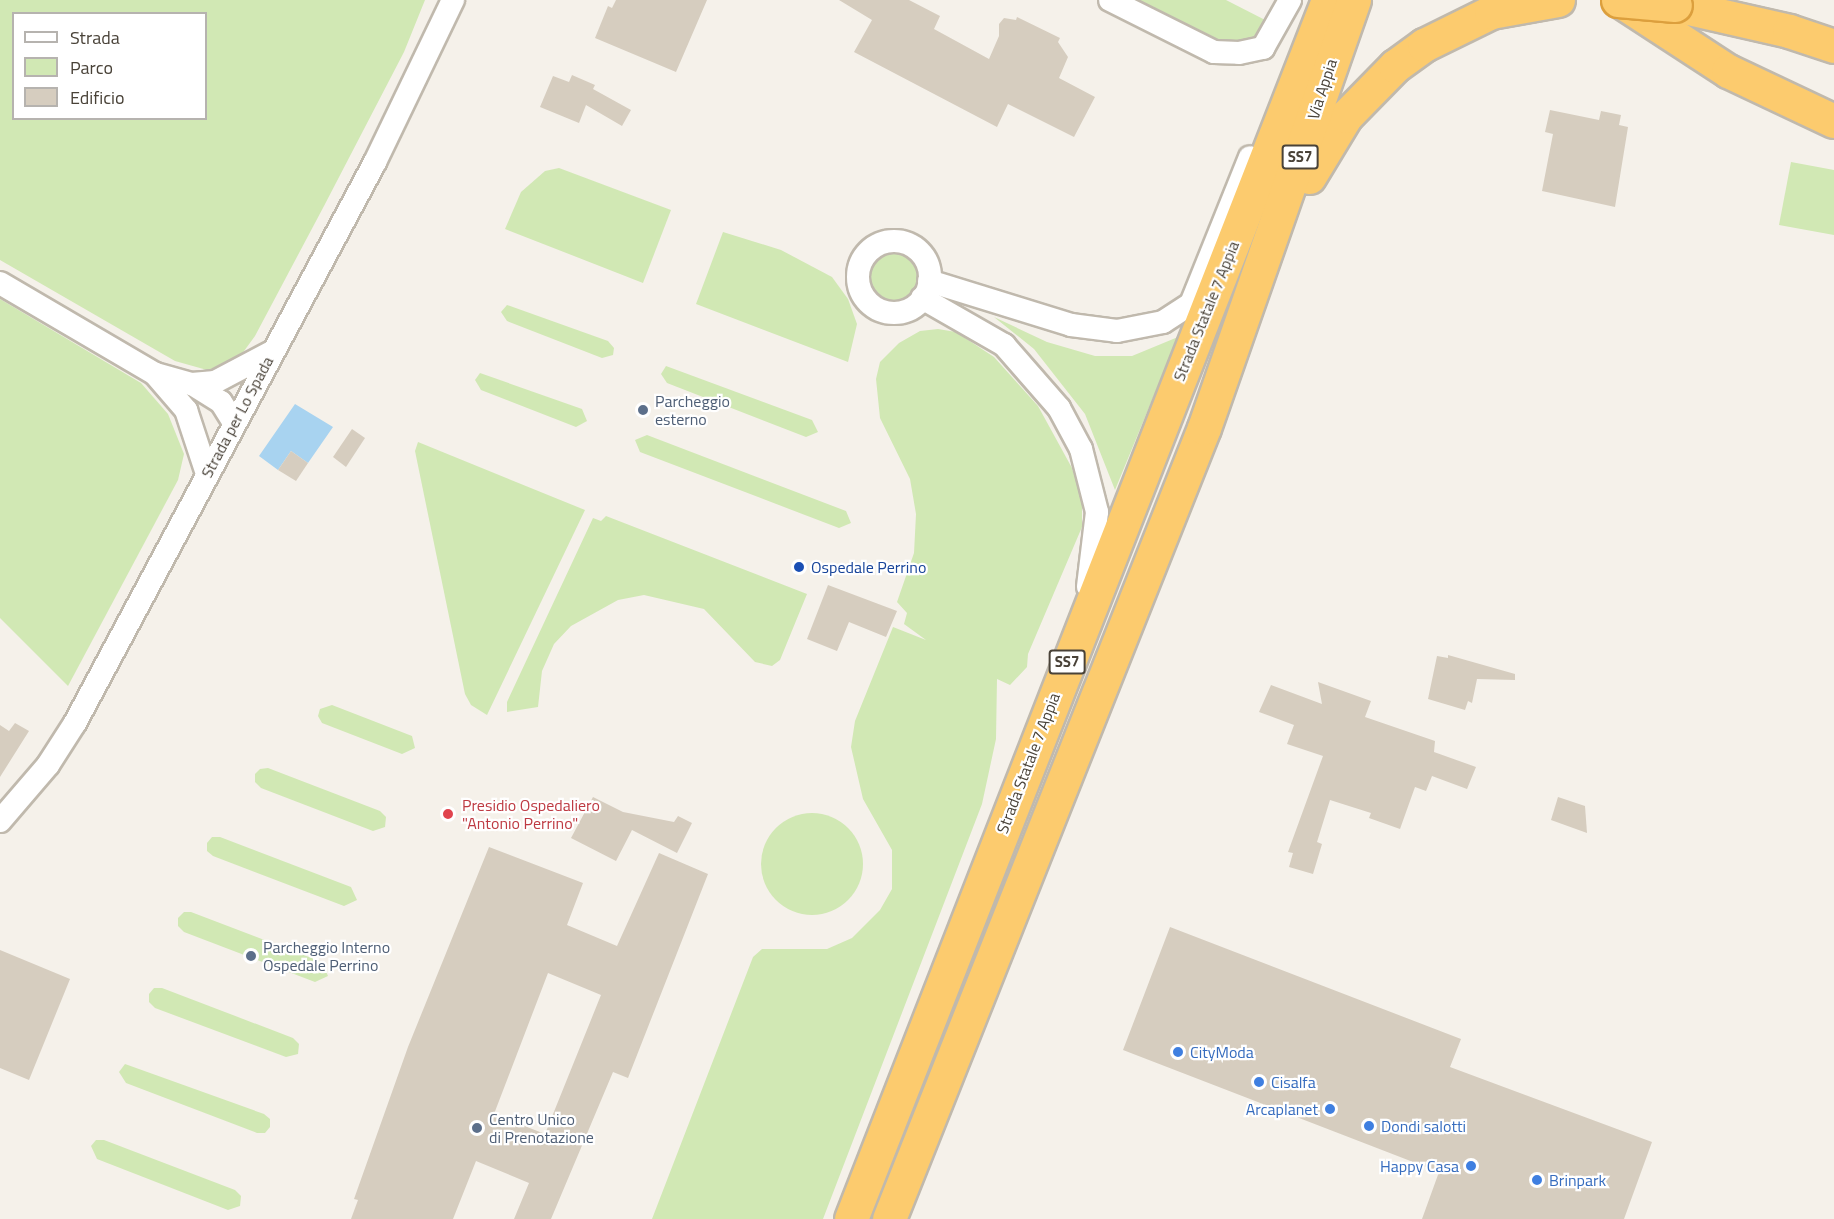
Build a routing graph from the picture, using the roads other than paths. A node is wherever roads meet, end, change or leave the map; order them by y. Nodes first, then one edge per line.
1 (453, 0) edge
2 (1110, 0) edge
3 (1290, 0) edge
4 (1328, 0) edge
5 (1354, 0) edge
6 (1558, 0) edge
7 (1619, 0) edge
8 (1834, 46) edge
9 (1286, 106) junction
10 (1834, 121) edge
11 (0, 283) edge
12 (1246, 315) junction
13 (273, 351) junction
14 (155, 374) junction
15 (192, 384) junction
16 (186, 410) junction
17 (234, 423) junction
18 (207, 474) junction
19 (1084, 619) junction
20 (0, 821) edge
21 (851, 1219) edge
22 (889, 1219) edge

1 - 13 street, Strada per Lo Spada
2 - 3 street
4 - 9 highway, Strada Statale 7 Appia
5 - 12 highway, Via Appia / SS7
6 - 12 highway
7 - 8 highway, bridge
7 - 10 highway
9 - 19 highway, Strada Statale 7 Appia / SS7
9 - 19 street
11 - 14 street
12 - 22 highway, SS7
13 - 15 street
13 - 17 street, Strada per Lo Spada
14 - 15 street
14 - 16 street
15 - 17 street
16 - 17 street
16 - 18 street
17 - 18 street, Strada per Lo Spada
18 - 20 street, Strada per Lo Spada
19 - 21 highway, Strada Statale 7 Appia / SS7

